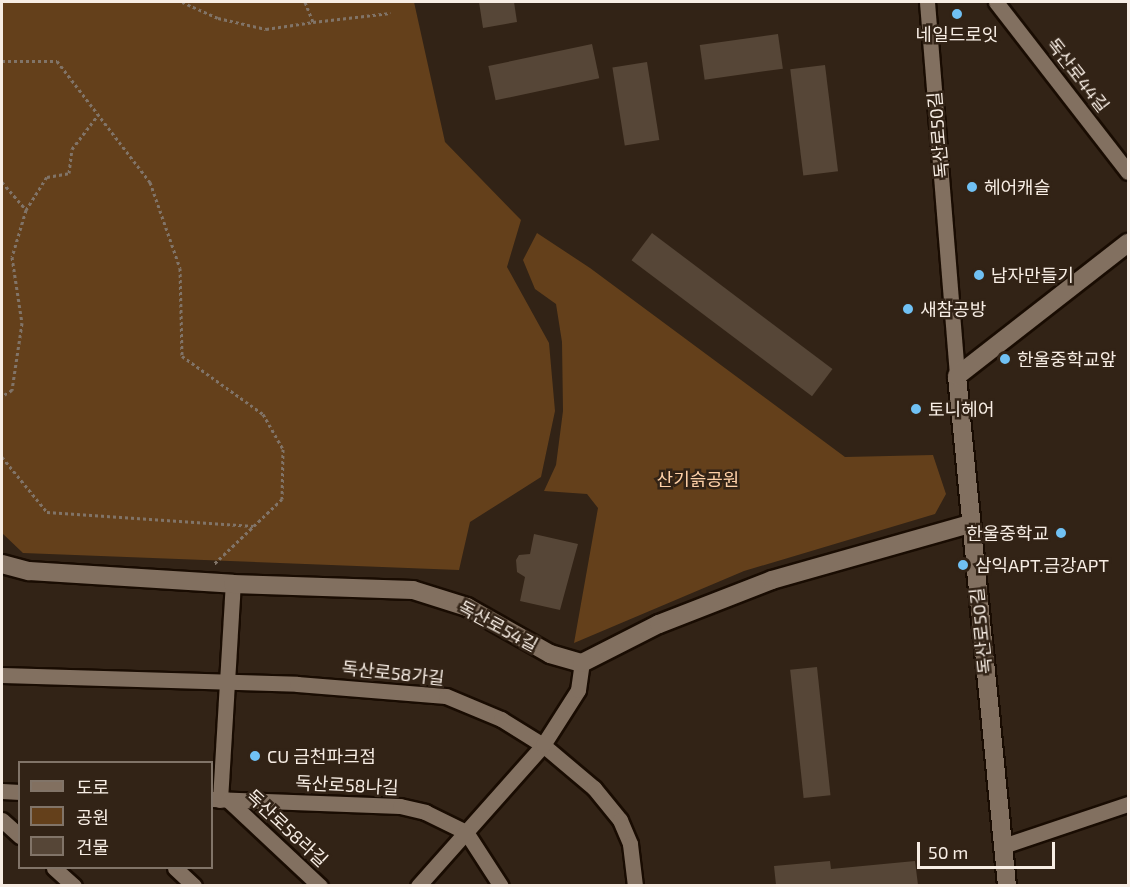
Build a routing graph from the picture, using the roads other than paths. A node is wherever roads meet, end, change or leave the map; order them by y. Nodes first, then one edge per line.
1 (927, 2) edge
2 (996, 2) edge
3 (1128, 172) edge
4 (1128, 243) edge
5 (957, 376) junction
6 (970, 524) junction
7 (2, 564) edge
8 (233, 584) junction
9 (582, 663) junction
10 (2, 675) edge
11 (227, 682) junction
12 (543, 745) junction
13 (2, 791) edge
14 (18, 792) edge
15 (220, 800) edge
16 (1128, 804) edge
17 (2, 820) edge
18 (466, 832) junction
19 (18, 835) edge
20 (1003, 846) junction
21 (56, 869) edge
22 (177, 869) edge
23 (74, 885) edge
24 (194, 885) edge
25 (320, 885) edge
26 (418, 885) edge
27 (501, 885) edge
28 (635, 885) edge
29 (1007, 885) edge

1 - 5 street, 독산로50길
2 - 3 street, 독산로44길
4 - 5 street
5 - 6 street, 독산로50길
6 - 9 street
6 - 20 street, 독산로50길
7 - 8 street, 독산로54길
8 - 9 street, 독산로54길
8 - 11 street
9 - 12 street
10 - 11 street, 독산로58가길
11 - 12 street, 독산로58가길
11 - 15 street
12 - 18 street
12 - 28 street, 독산로58가길
13 - 14 street
15 - 18 street, 독산로58나길
15 - 25 street, 독산로58라길
16 - 20 street
17 - 19 street
18 - 26 street
18 - 27 street, 독산로58나길
20 - 29 street, 독산로50길
21 - 23 street
22 - 24 street

